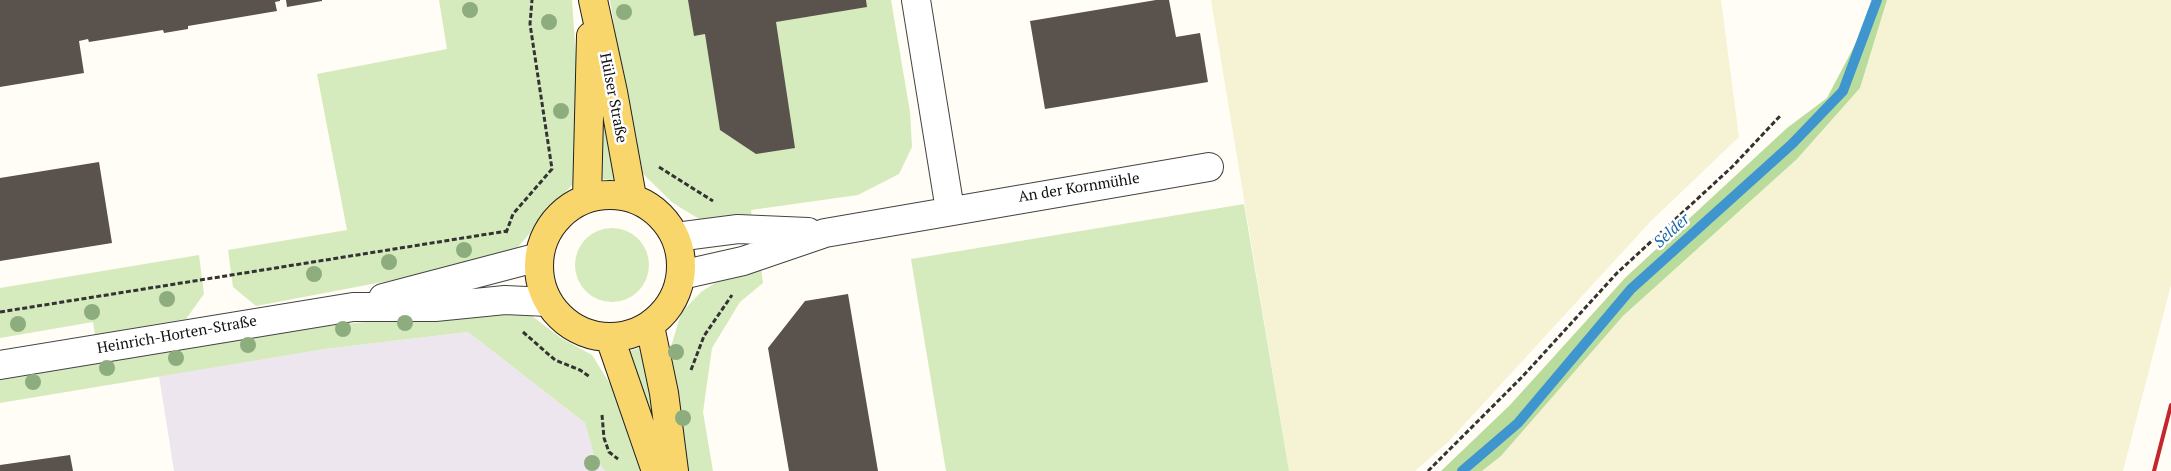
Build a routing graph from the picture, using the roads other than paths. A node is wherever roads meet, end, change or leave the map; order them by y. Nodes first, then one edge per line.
1 (592, 0) edge
2 (916, 0) edge
3 (1209, 167) dead end
4 (632, 197) junction
5 (586, 198) junction
6 (950, 210) junction
7 (824, 233) junction
8 (676, 237) junction
9 (539, 257) junction
10 (681, 275) junction
11 (548, 302) junction
12 (353, 307) junction
13 (650, 326) junction
14 (610, 338) junction
15 (0, 365) edge
16 (656, 471) edge
17 (674, 471) edge

1 - 4 main road, Hülser Straße
1 - 5 main road, Hülser Straße
2 - 6 street
3 - 6 street, An der Kornmühle
4 - 5 main road
4 - 8 main road
5 - 9 main road
6 - 7 street, An der Kornmühle
7 - 8 street, An der Kornmühle
7 - 10 street, An der Kornmühle
8 - 10 main road
9 - 11 main road
9 - 12 street, Heinrich-Horten-Straße
10 - 13 main road
11 - 12 street, Heinrich-Horten-Straße
11 - 14 main road
12 - 15 street, Heinrich-Horten-Straße
13 - 14 main road
13 - 17 main road
14 - 16 main road

